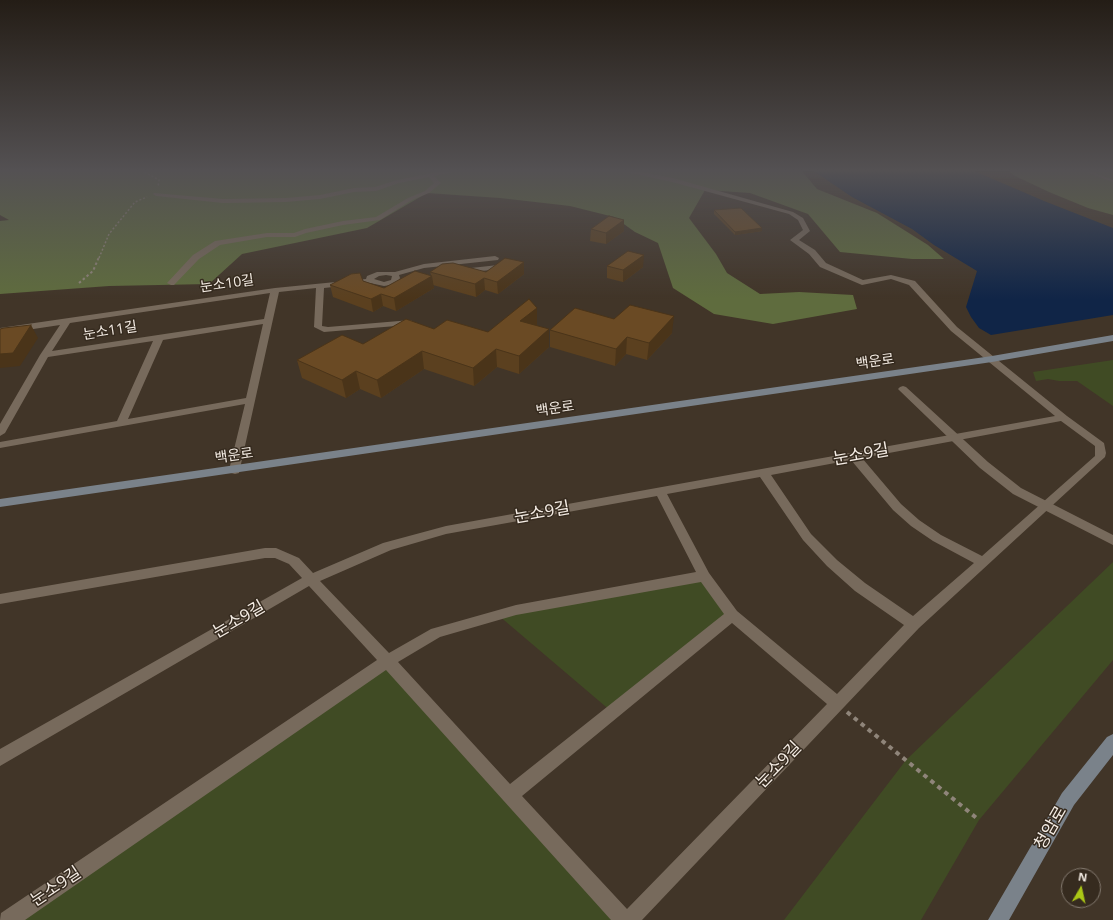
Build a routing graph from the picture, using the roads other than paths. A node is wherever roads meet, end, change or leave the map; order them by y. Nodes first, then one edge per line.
1 (388, 213) edge
2 (791, 213) edge
3 (495, 258) dead end
4 (517, 264) edge
5 (424, 266) junction
6 (456, 272) edge
7 (426, 276) edge
8 (171, 283) dead end
9 (320, 287) junction
10 (275, 290) junction
11 (67, 321) junction
12 (268, 321) junction
13 (408, 322) edge
14 (0, 331) edge
15 (159, 338) junction
16 (1113, 338) edge
17 (45, 355) junction
18 (992, 359) junction
19 (903, 389) dead end
20 (251, 400) junction
21 (1063, 418) junction
22 (121, 424) junction
23 (0, 433) edge
24 (955, 438) junction
25 (0, 445) edge
26 (854, 456) junction
27 (236, 470) junction
28 (764, 472) junction
29 (660, 491) junction
30 (0, 503) edge
31 (1046, 505) junction
32 (1113, 540) edge
33 (982, 562) junction
34 (704, 576) junction
35 (311, 579) junction
36 (0, 599) edge
37 (732, 614) junction
38 (914, 624) junction
39 (387, 661) junction
40 (838, 704) junction
41 (1113, 742) edge
42 (0, 758) edge
43 (510, 795) junction
44 (10, 919) edge
45 (624, 920) edge
46 (629, 920) edge
47 (998, 920) edge

1 - 8 street
2 - 18 street
3 - 5 street
4 - 6 street
5 - 7 street
5 - 9 street
9 - 10 street
9 - 13 street
10 - 11 street, 눈소10길
10 - 12 street, 눈소10길
11 - 14 street, 눈소10길
11 - 17 street
12 - 15 street, 눈소11길
12 - 20 street, 눈소10길
15 - 17 street, 눈소11길
15 - 22 street
16 - 18 main road, 백운로
17 - 23 street
18 - 21 street
18 - 27 main road, 백운로
19 - 24 street
20 - 22 street
20 - 27 street, 눈소10길
21 - 24 street, 눈소9길
21 - 31 street, 눈소9길
22 - 25 street
24 - 26 street, 눈소9길
24 - 31 street
26 - 28 street, 눈소9길
26 - 33 street
27 - 30 main road, 백운로
28 - 29 street, 눈소9길
28 - 38 street
29 - 34 street
29 - 35 street, 눈소9길
31 - 32 street
31 - 33 street, 눈소9길
33 - 38 street, 눈소9길
34 - 37 street
34 - 39 street, 눈소9길
35 - 36 street
35 - 39 street
35 - 42 street, 눈소9길
37 - 40 street
37 - 43 street
38 - 40 street, 눈소9길
39 - 43 street
39 - 44 street, 눈소9길
40 - 46 street, 눈소9길
41 - 47 main road, 청암로
43 - 45 street

